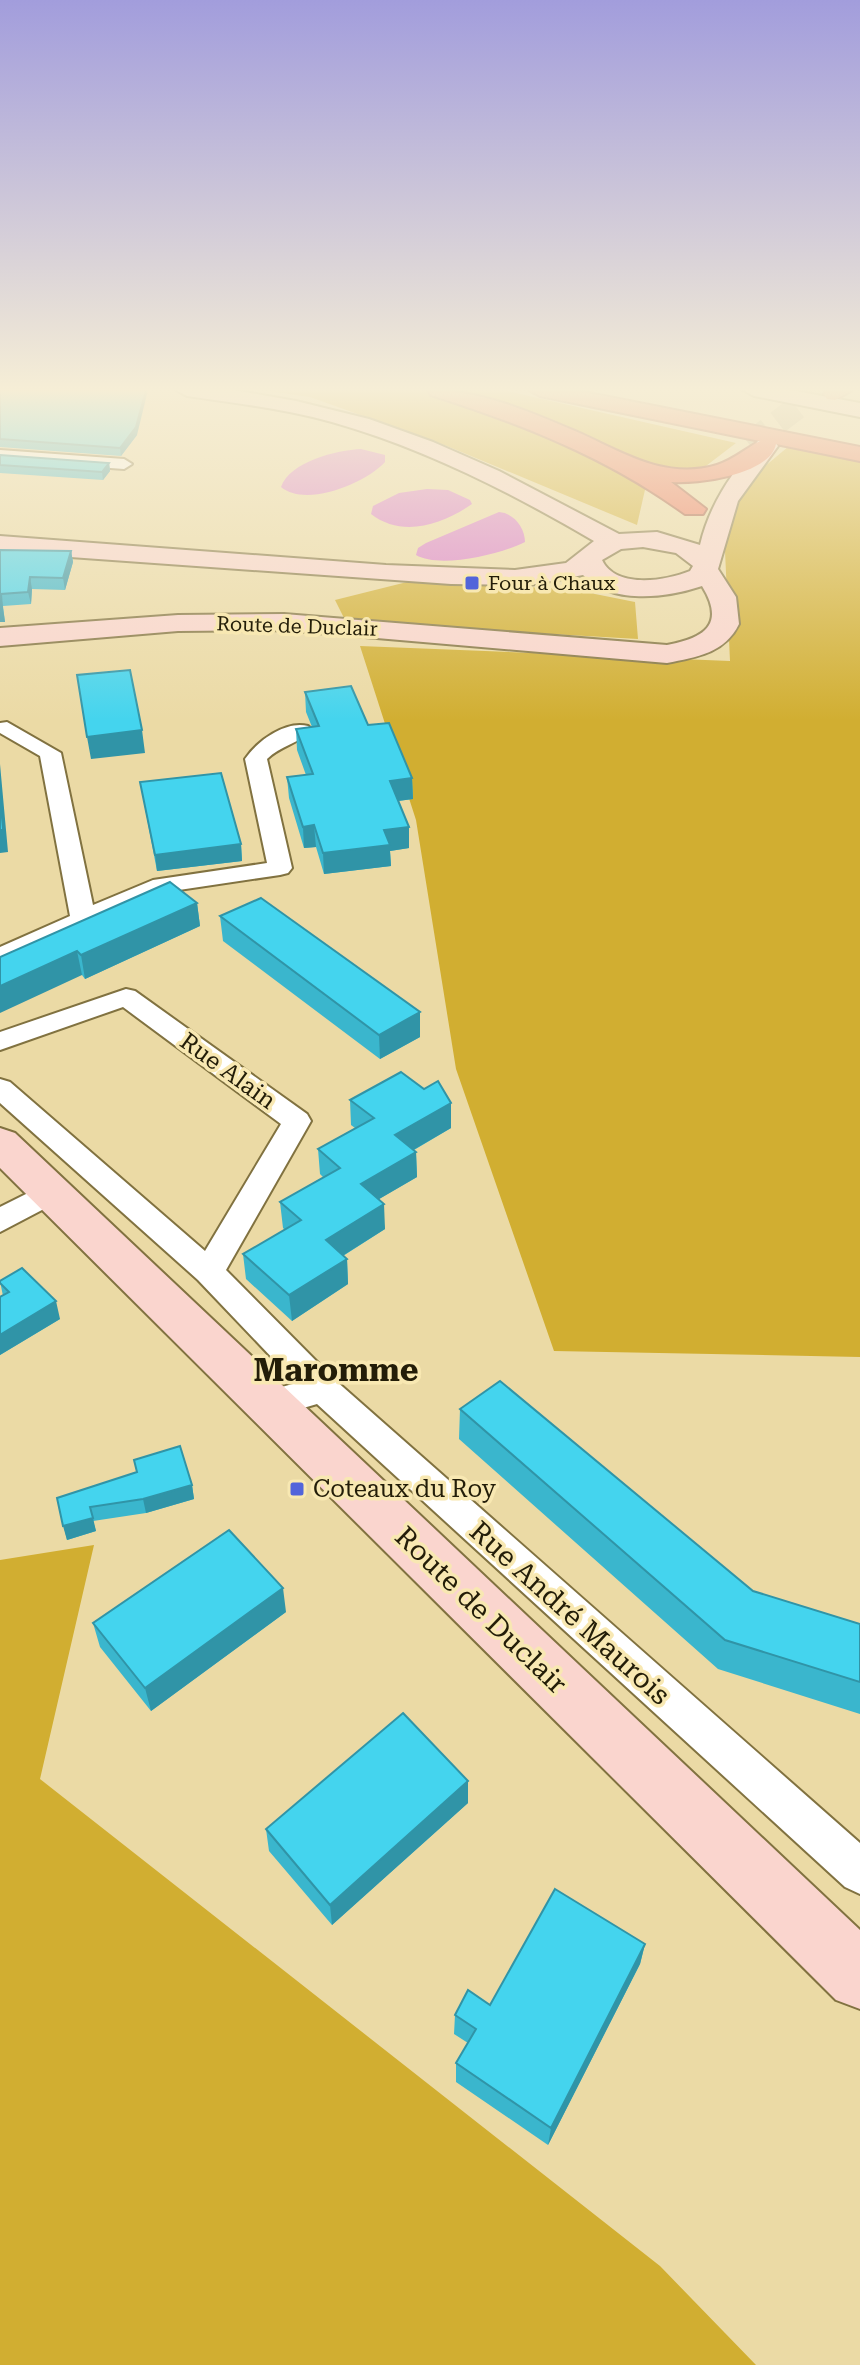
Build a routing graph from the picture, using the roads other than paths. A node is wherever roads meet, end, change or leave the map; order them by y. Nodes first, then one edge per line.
1 (533, 500) edge
2 (680, 500) edge
3 (699, 500) edge
4 (726, 500) edge
5 (694, 509) junction
6 (644, 540) junction
7 (615, 543) junction
8 (0, 544) edge
9 (589, 560) junction
10 (705, 566) junction
11 (519, 578) junction
12 (641, 587) junction
13 (0, 637) edge
14 (594, 647) junction
15 (7, 728) dead end
16 (301, 730) edge
17 (83, 919) junction
18 (0, 957) edge
19 (0, 1041) edge
20 (0, 1088) edge
21 (0, 1143) edge
22 (50, 1193) junction
23 (0, 1221) edge
24 (209, 1272) junction
25 (296, 1397) junction
26 (860, 1872) edge
27 (860, 1976) edge

1 - 7 street
2 - 5 highway
3 - 5 street
4 - 10 street
5 - 6 street
6 - 7 street
6 - 10 street
7 - 9 street
8 - 11 street
9 - 11 street
9 - 12 street, Route de Duclair
10 - 12 street
10 - 14 street, Route de Duclair
11 - 12 street
12 - 14 street, Route de Duclair
13 - 14 street, Route de Duclair
15 - 17 street
16 - 17 street
17 - 18 street
19 - 24 street, Rue Alain
20 - 24 street
21 - 22 street, Route de Duclair
22 - 23 street
22 - 25 street, Route de Duclair
24 - 25 street
25 - 26 street, Rue André Maurois
25 - 27 street, Route de Duclair

